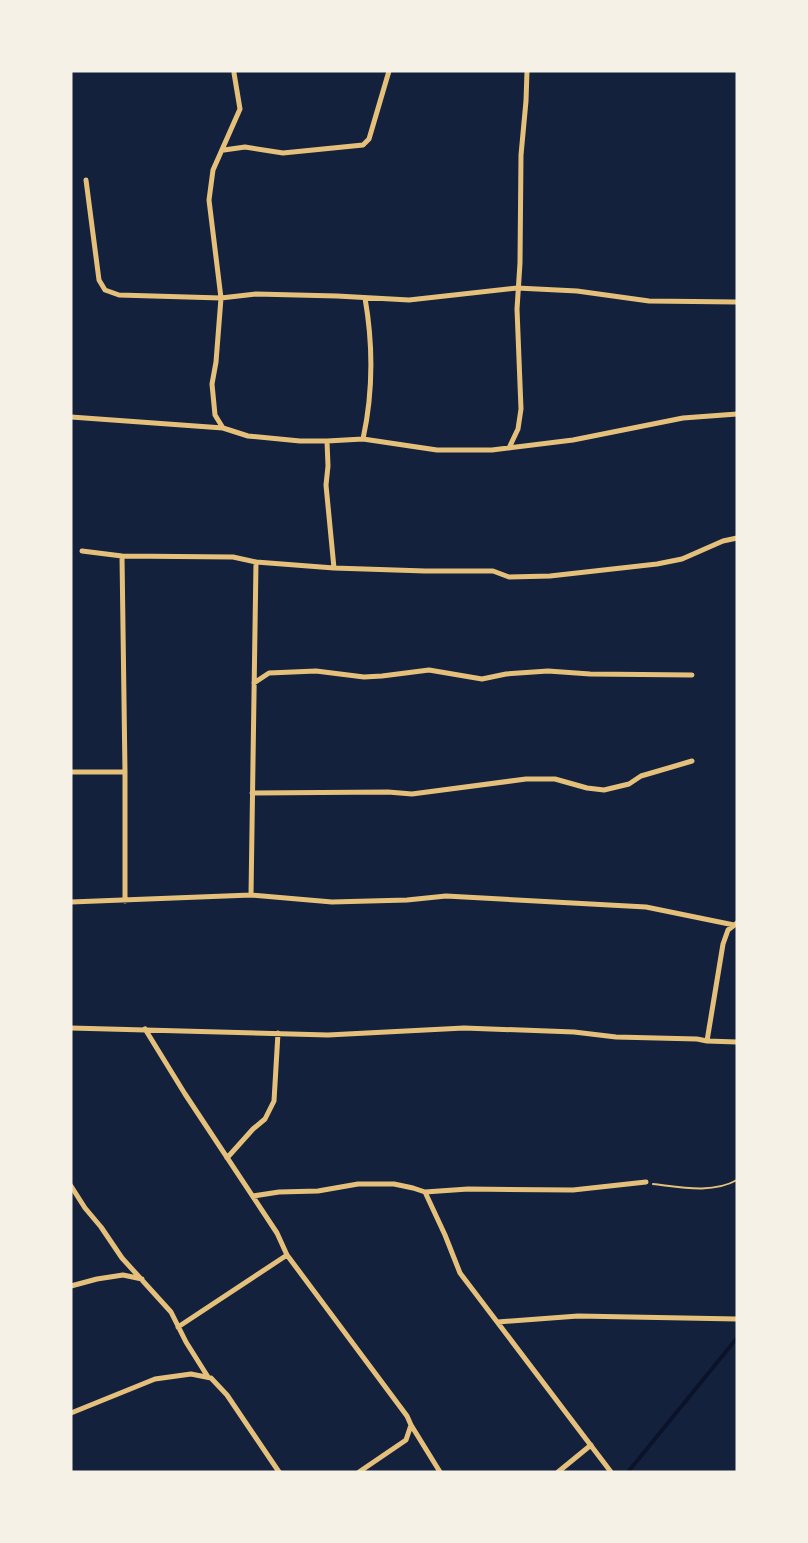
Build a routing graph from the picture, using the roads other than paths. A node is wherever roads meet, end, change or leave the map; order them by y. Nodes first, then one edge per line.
1 (389, 71) edge
2 (526, 71) edge
3 (234, 73) dead end
4 (224, 150) junction
5 (86, 180) dead end
6 (517, 288) junction
7 (221, 298) junction
8 (365, 298) junction
9 (737, 302) edge
10 (737, 414) edge
11 (71, 417) edge
12 (223, 428) junction
13 (363, 439) junction
14 (326, 441) junction
15 (509, 448) junction
16 (737, 538) edge
17 (82, 551) dead end
18 (122, 556) junction
19 (256, 562) junction
20 (334, 568) junction
21 (692, 676) dead end
22 (254, 683) junction
23 (692, 761) dead end
24 (71, 772) edge
25 (125, 772) junction
26 (252, 792) junction
27 (251, 895) junction
28 (125, 901) junction
29 (71, 902) edge
30 (735, 924) edge
31 (71, 1028) edge
32 (145, 1029) junction
33 (278, 1033) junction
34 (707, 1041) junction
35 (737, 1042) edge
36 (227, 1158) junction
37 (643, 1182) road end
38 (71, 1186) edge
39 (425, 1192) junction
40 (253, 1196) junction
41 (287, 1255) junction
42 (142, 1279) junction
43 (71, 1286) edge
44 (737, 1319) edge
45 (498, 1322) junction
46 (178, 1327) junction
47 (208, 1378) junction
48 (71, 1413) edge
49 (411, 1425) junction
50 (591, 1445) junction
51 (279, 1472) edge
52 (359, 1472) edge
53 (440, 1472) edge
54 (558, 1472) edge
55 (611, 1472) edge

1 - 4 street
2 - 6 street
3 - 4 street
4 - 7 street
5 - 7 street
6 - 8 street
6 - 9 street
6 - 15 street
7 - 8 street
7 - 12 street
8 - 13 street
10 - 15 street
11 - 12 street
12 - 14 street
13 - 14 street
13 - 15 street
14 - 20 street
16 - 20 street
17 - 18 street
18 - 19 street
18 - 25 street
19 - 20 street
19 - 22 street
21 - 22 street
22 - 26 street
23 - 26 street
24 - 25 street
25 - 28 street
26 - 27 street
27 - 28 street
27 - 30 street
28 - 29 street
30 - 34 street
31 - 32 street
32 - 33 street
32 - 36 street
33 - 34 street
33 - 36 street
34 - 35 street
36 - 40 street
37 - 39 street
38 - 42 street
39 - 40 street
39 - 45 street
40 - 41 street
41 - 46 street
41 - 49 street
42 - 43 street
42 - 46 street
44 - 45 street
45 - 50 street
46 - 47 street
47 - 48 street
47 - 51 street
49 - 52 street
49 - 53 street
50 - 54 street
50 - 55 street

